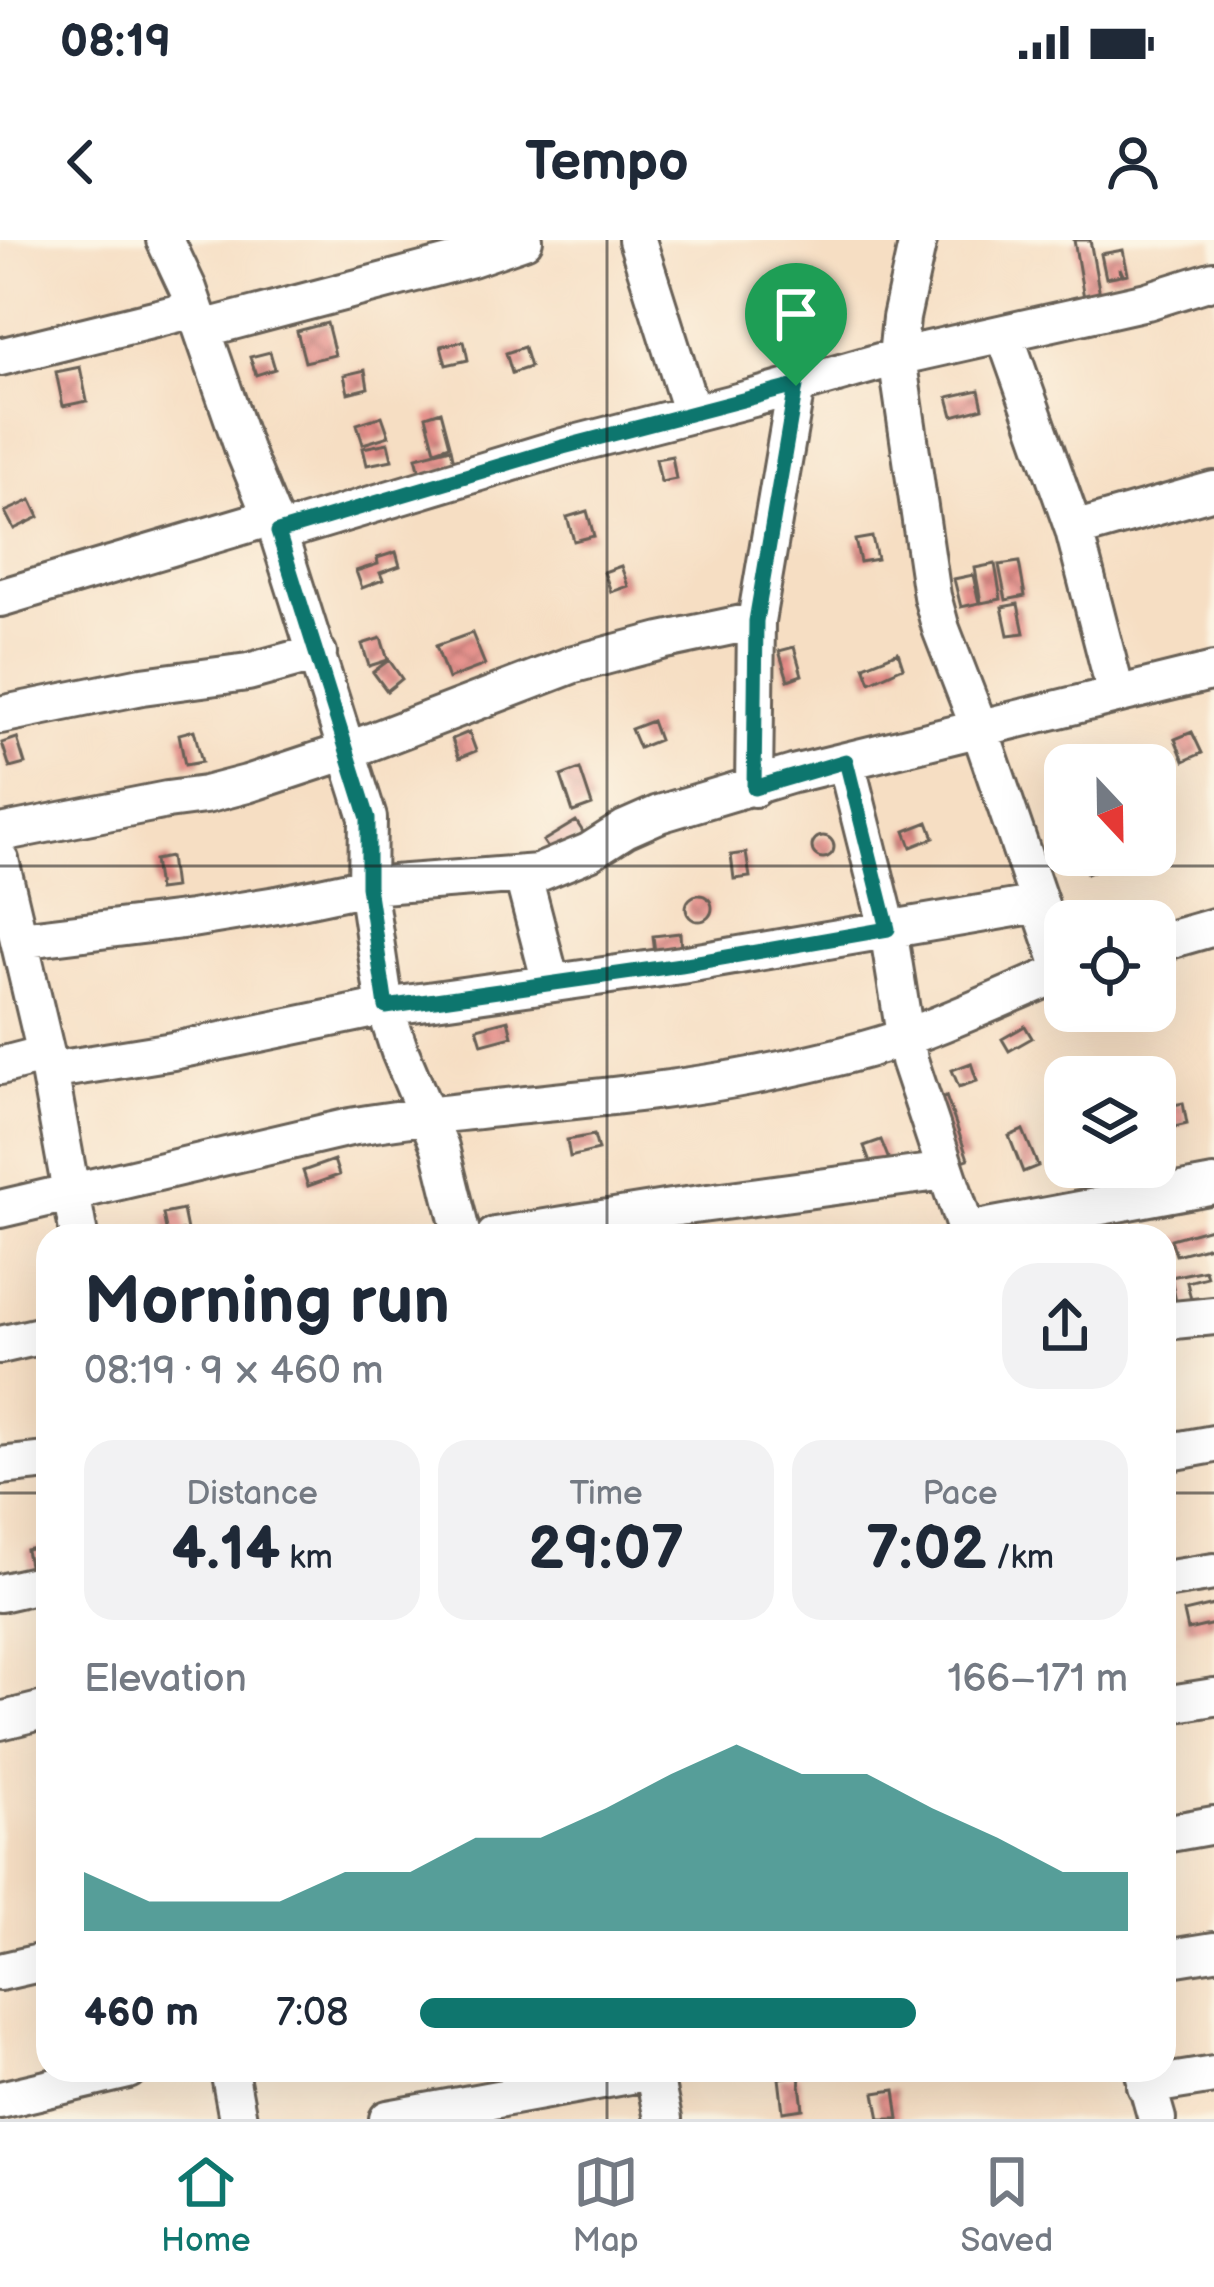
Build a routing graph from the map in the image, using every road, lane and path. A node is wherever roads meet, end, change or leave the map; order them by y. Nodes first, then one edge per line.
1 (165, 240) edge
2 (524, 240) edge
3 (637, 240) edge
4 (918, 240) edge
5 (1214, 280) edge
6 (199, 319) junction
7 (1004, 333) junction
8 (0, 357) edge
9 (897, 357) junction
10 (796, 386) junction
11 (692, 414) junction
12 (1214, 490) edge
13 (275, 525) junction
14 (1074, 530) junction
15 (0, 598) edge
16 (756, 621) junction
17 (317, 653) junction
18 (1214, 671) edge
19 (1116, 693) junction
20 (0, 716) edge
21 (979, 727) junction
22 (347, 751) junction
23 (846, 761) junction
24 (754, 788) junction
25 (0, 833) edge
26 (0, 860) edge
27 (523, 876) junction
28 (368, 886) junction
29 (1038, 904) junction
30 (1044, 919) edge
31 (1214, 927) edge
32 (888, 929) junction
33 (1176, 938) edge
34 (20, 940) junction
35 (1044, 980) edge
36 (551, 983) junction
37 (386, 1007) junction
38 (905, 1037) junction
39 (48, 1063) junction
40 (0, 1066) edge
41 (427, 1116) junction
42 (946, 1171) junction
43 (1214, 1185) edge
44 (72, 1194) junction
45 (0, 1209) edge
46 (77, 1224) edge
47 (459, 1224) edge
48 (571, 1224) edge
49 (964, 1224) edge
50 (1017, 1224) edge
51 (1214, 1316) edge
52 (1176, 1321) edge
53 (36, 1337) edge
54 (0, 1345) edge
55 (1214, 1444) edge
56 (1176, 1451) edge
57 (36, 1462) edge
58 (0, 1466) edge
59 (1214, 1572) edge
60 (1176, 1578) edge
61 (36, 1585) edge
62 (0, 1593) edge
63 (1214, 1697) edge
64 (1176, 1703) edge
65 (36, 1712) edge
66 (0, 1721) edge
67 (1214, 1826) edge
68 (1176, 1832) edge
69 (1214, 1951) edge
70 (1176, 1957) edge
71 (36, 1964) edge
72 (0, 1972) edge
73 (1214, 2075) edge
74 (77, 2082) edge
75 (231, 2082) edge
76 (589, 2082) edge
77 (656, 2082) edge
78 (0, 2100) edge
79 (1147, 2101) edge
80 (238, 2119) edge
81 (388, 2119) edge
82 (663, 2119) edge

1 - 6 street
2 - 6 street
3 - 11 street
4 - 9 street
5 - 7 street
6 - 8 street
6 - 13 street
7 - 9 street
7 - 14 street
9 - 10 street
9 - 21 street
10 - 11 street
10 - 16 street
11 - 13 street
12 - 14 street
13 - 15 street
13 - 17 street
14 - 19 street
16 - 22 street
16 - 24 street
17 - 20 street
17 - 22 street
18 - 19 street
19 - 21 street
21 - 23 street
21 - 29 street
22 - 25 street
22 - 28 street
23 - 24 street
23 - 32 street
24 - 27 street
26 - 34 street
27 - 28 street
27 - 36 street
28 - 34 street
28 - 37 street
29 - 30 street
29 - 32 street
31 - 33 street
32 - 36 street
32 - 38 street
34 - 39 street
35 - 38 street
36 - 37 street
37 - 39 street
37 - 41 street
38 - 41 street
38 - 42 street
39 - 40 street
39 - 44 street
41 - 44 street
41 - 47 street
42 - 48 street
42 - 49 street
43 - 50 street
44 - 45 street
44 - 46 street
51 - 52 street
53 - 54 street
55 - 56 street
57 - 58 street
59 - 60 street
61 - 62 street
63 - 64 street
65 - 66 street
67 - 68 street
69 - 70 street
71 - 72 street
73 - 79 street
74 - 78 street
75 - 80 street
76 - 81 street
77 - 82 street

